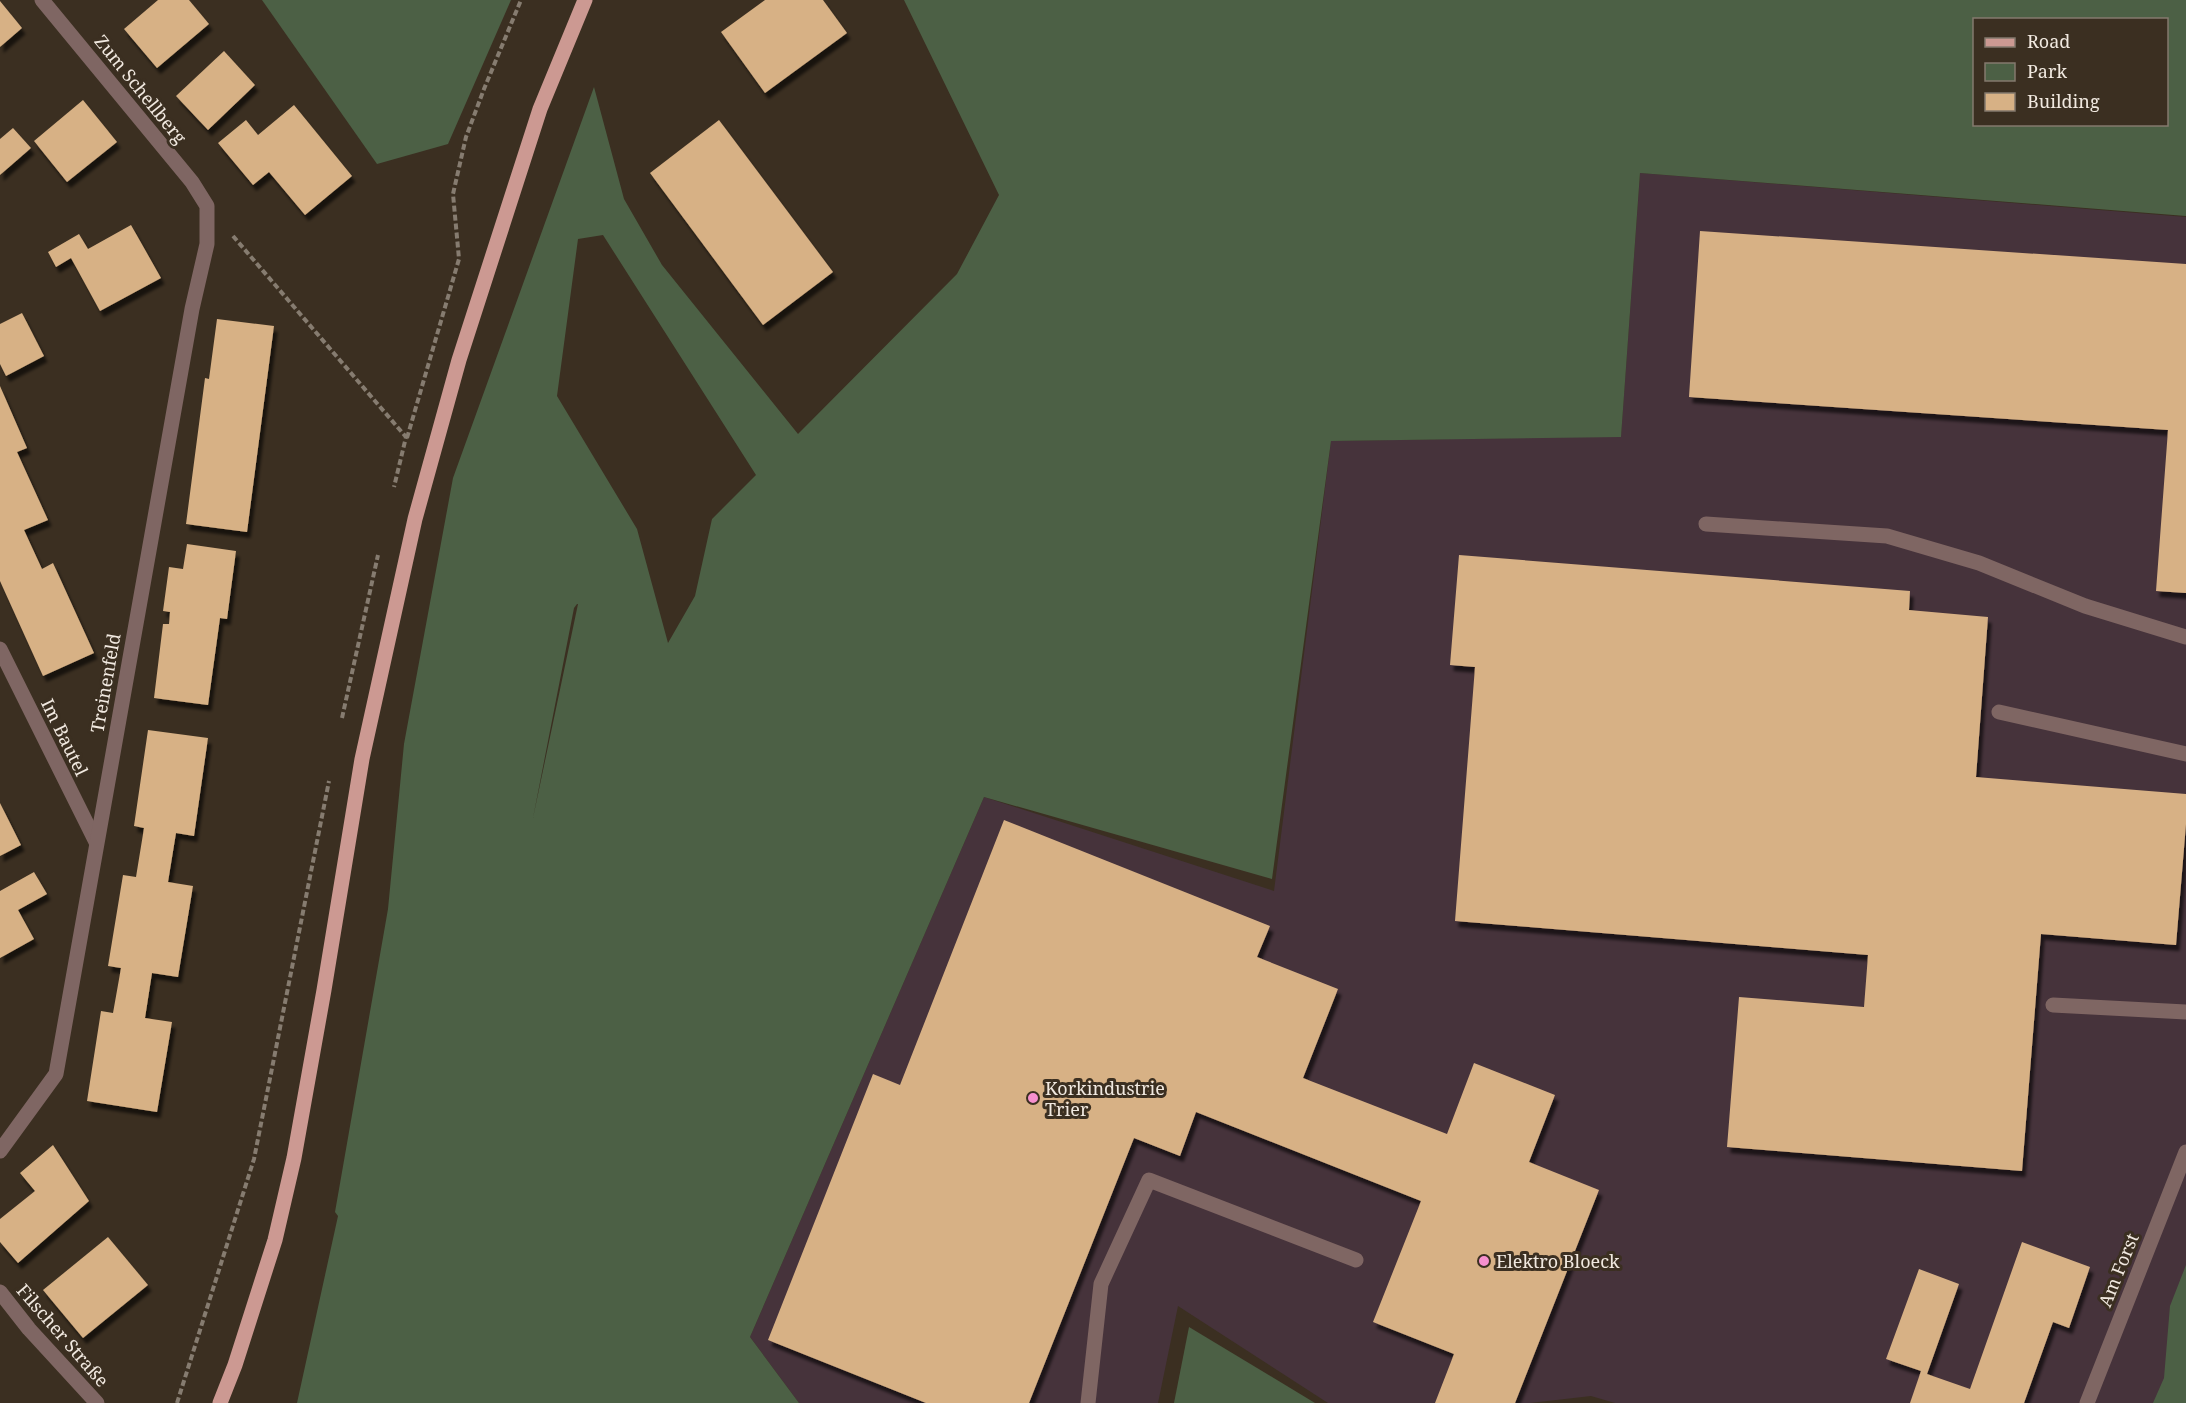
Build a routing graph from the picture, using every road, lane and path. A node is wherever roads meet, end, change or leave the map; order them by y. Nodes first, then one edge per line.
1 (42, 0) edge
2 (521, 0) edge
3 (585, 0) edge
4 (207, 206) junction
5 (459, 259) dead end
6 (393, 493) dead end
7 (1706, 524) dead end
8 (380, 548) dead end
9 (2186, 637) edge
10 (0, 649) edge
11 (1999, 712) dead end
12 (342, 719) dead end
13 (2186, 754) edge
14 (330, 777) dead end
15 (96, 842) junction
16 (2053, 1005) dead end
17 (2186, 1012) edge
18 (0, 1151) edge
19 (2186, 1152) edge
20 (1356, 1260) dead end
21 (0, 1292) edge
22 (97, 1403) edge
23 (177, 1403) edge
24 (220, 1403) edge
25 (1088, 1403) edge
26 (2087, 1403) edge

1 - 4 street, Zum Schellberg
2 - 5 path
3 - 24 main road
4 - 6 path
4 - 15 street, Treinenfeld
7 - 9 street
8 - 12 path
10 - 15 street, Im Bautel
11 - 13 street
14 - 23 path
15 - 18 street, Treinenfeld
16 - 17 street
19 - 26 street, Am Forst
20 - 25 street
21 - 22 street, Filscher Straße

